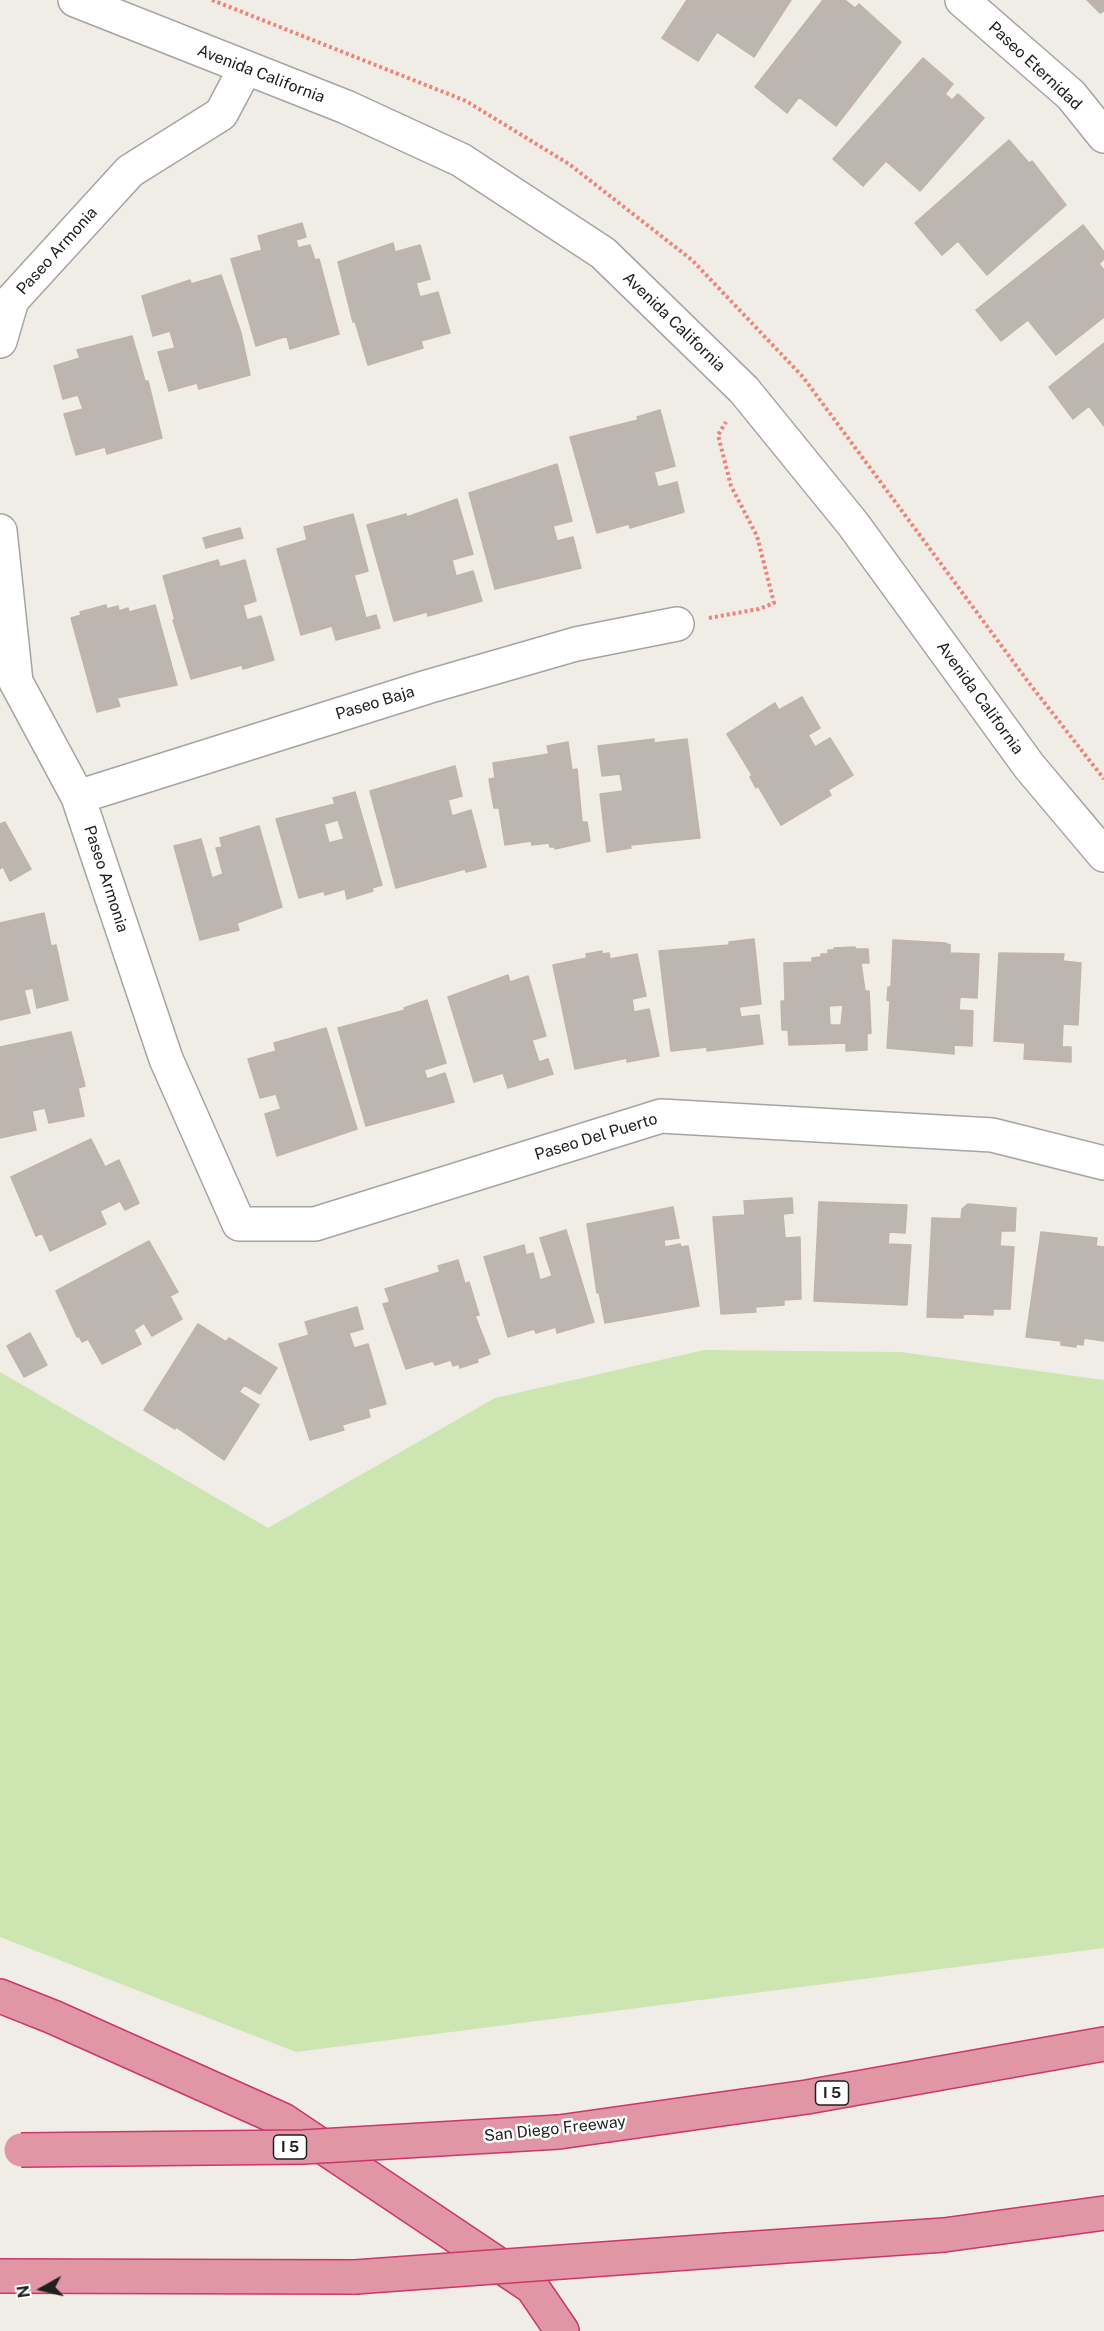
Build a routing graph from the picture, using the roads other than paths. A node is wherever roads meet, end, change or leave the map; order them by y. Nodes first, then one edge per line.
1 (75, 0) edge
2 (962, 0) edge
3 (245, 69) junction
4 (1104, 136) edge
5 (0, 341) edge
6 (0, 531) edge
7 (676, 624) road end
8 (78, 796) junction
9 (1104, 855) edge
10 (1104, 1163) edge
11 (239, 1224) joint
12 (0, 1996) edge
13 (1104, 2044) edge
14 (10, 2149) edge
15 (1104, 2213) edge
16 (0, 2276) edge
17 (562, 2331) edge

1 - 3 street, Avenida California
2 - 4 street, Paseo Eternidad
3 - 5 street, Paseo Armonia
3 - 9 street, Avenida California
6 - 8 street, Paseo Armonia
7 - 8 street, Paseo Baja
8 - 11 street, Paseo Armonia
10 - 11 street, Paseo Del Puerto
12 - 17 highway
13 - 14 highway, San Diego Freeway / I 5, bridge
15 - 16 highway, bridge

